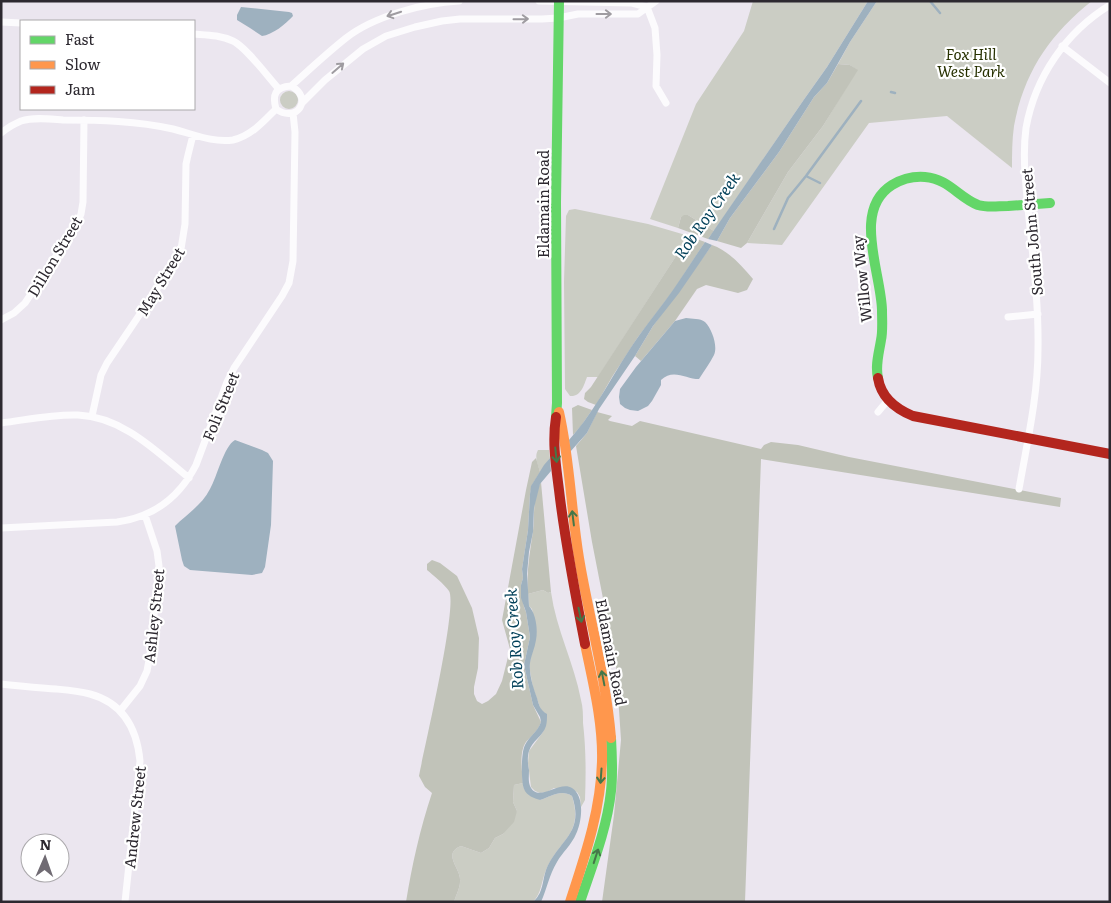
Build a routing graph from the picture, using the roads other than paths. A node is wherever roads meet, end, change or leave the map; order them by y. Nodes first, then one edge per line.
1 (458, 1) edge
2 (539, 1) edge
3 (559, 1) edge
4 (656, 1) edge
5 (1110, 5) edge
6 (647, 7) junction
7 (558, 18) junction
8 (1, 22) edge
9 (20, 23) edge
10 (195, 34) edge
11 (1062, 46) junction
12 (1110, 84) edge
13 (291, 86) junction
14 (279, 89) junction
15 (303, 102) junction
16 (666, 103) dead end
17 (276, 109) junction
18 (293, 114) junction
19 (84, 120) junction
20 (1, 133) edge
21 (193, 135) junction
22 (1050, 203) dead end
23 (1027, 204) junction
24 (1038, 314) junction
25 (1008, 317) dead end
26 (1, 320) edge
27 (888, 400) junction
28 (557, 406) junction
29 (878, 412) dead end
30 (92, 416) junction
31 (1, 423) edge
32 (1028, 438) junction
33 (1110, 454) edge
34 (189, 478) junction
35 (1019, 489) dead end
36 (145, 515) junction
37 (1, 528) edge
38 (1, 684) edge
39 (120, 711) junction
40 (125, 902) edge
41 (570, 902) edge
42 (580, 902) edge

1 -> 13 street
2 - 3 street
3 - 6 street
3 - 7 main road, Eldamain Road
4 - 6 street
5 - 11 street, South John Street
7 -> 6 street
6 - 16 street
15 -> 7 street
7 - 28 main road, Eldamain Road
8 - 9 street
10 - 14 street
11 - 12 street
11 - 23 street, South John Street
13 - 14 street
13 - 15 street
14 - 17 street
15 - 18 street
17 - 18 street
17 - 21 street
18 - 34 street, Foli Street
19 - 20 street
19 - 21 street
19 - 26 street, Dillon Street
21 - 30 street, May Street
22 - 23 main road, Willow Way
23 - 24 street, South John Street
23 - 27 main road, Willow Way
24 - 25 street
24 - 32 street, South John Street
27 - 29 street
27 - 32 main road
28 -> 41 main road, Eldamain Road
42 -> 28 main road, Eldamain Road
30 - 31 street
30 - 34 street
32 - 33 main road
32 - 35 street, South John Street
34 - 36 street, Foli Street
36 - 37 street, Foli Street
36 - 39 street, Ashley Street
38 - 39 street, Andrew Street
39 - 40 street, Andrew Street

